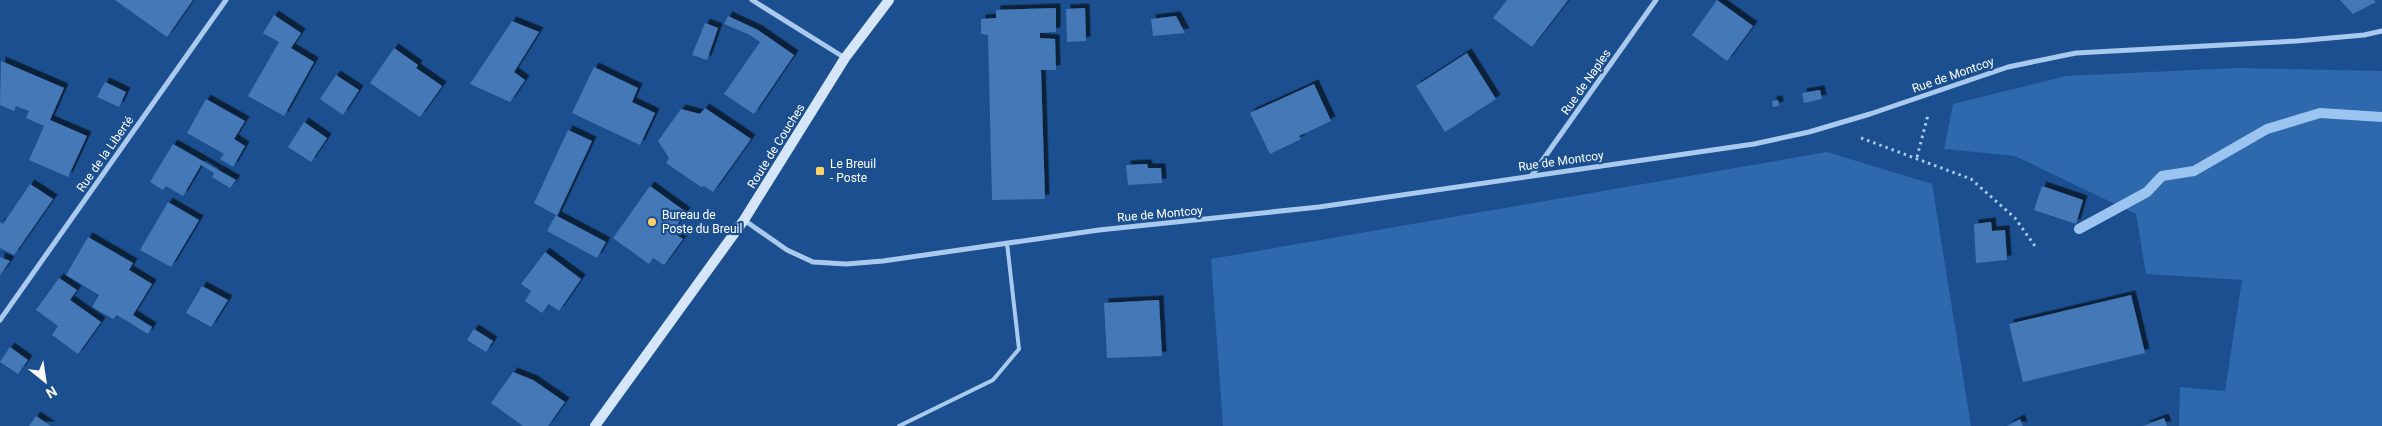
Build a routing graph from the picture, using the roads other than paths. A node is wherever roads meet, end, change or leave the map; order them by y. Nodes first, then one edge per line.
1 (226, 0) edge
2 (752, 0) edge
3 (889, 0) edge
4 (1656, 0) edge
5 (2382, 31) edge
6 (845, 58) junction
7 (1532, 175) junction
8 (744, 220) junction
9 (1007, 243) junction
10 (0, 320) edge
11 (595, 426) edge
12 (899, 426) edge

1 - 10 street, Rue de la Liberté
2 - 6 street
3 - 6 main road, Route de Couches
4 - 7 street, Rue de Naples
5 - 7 street, Rue de Montcoy
6 - 8 main road, Route de Couches
7 - 9 street, Rue de Montcoy
8 - 9 street, Rue de Montcoy
8 - 11 main road, Route de Couches
9 - 12 lane

